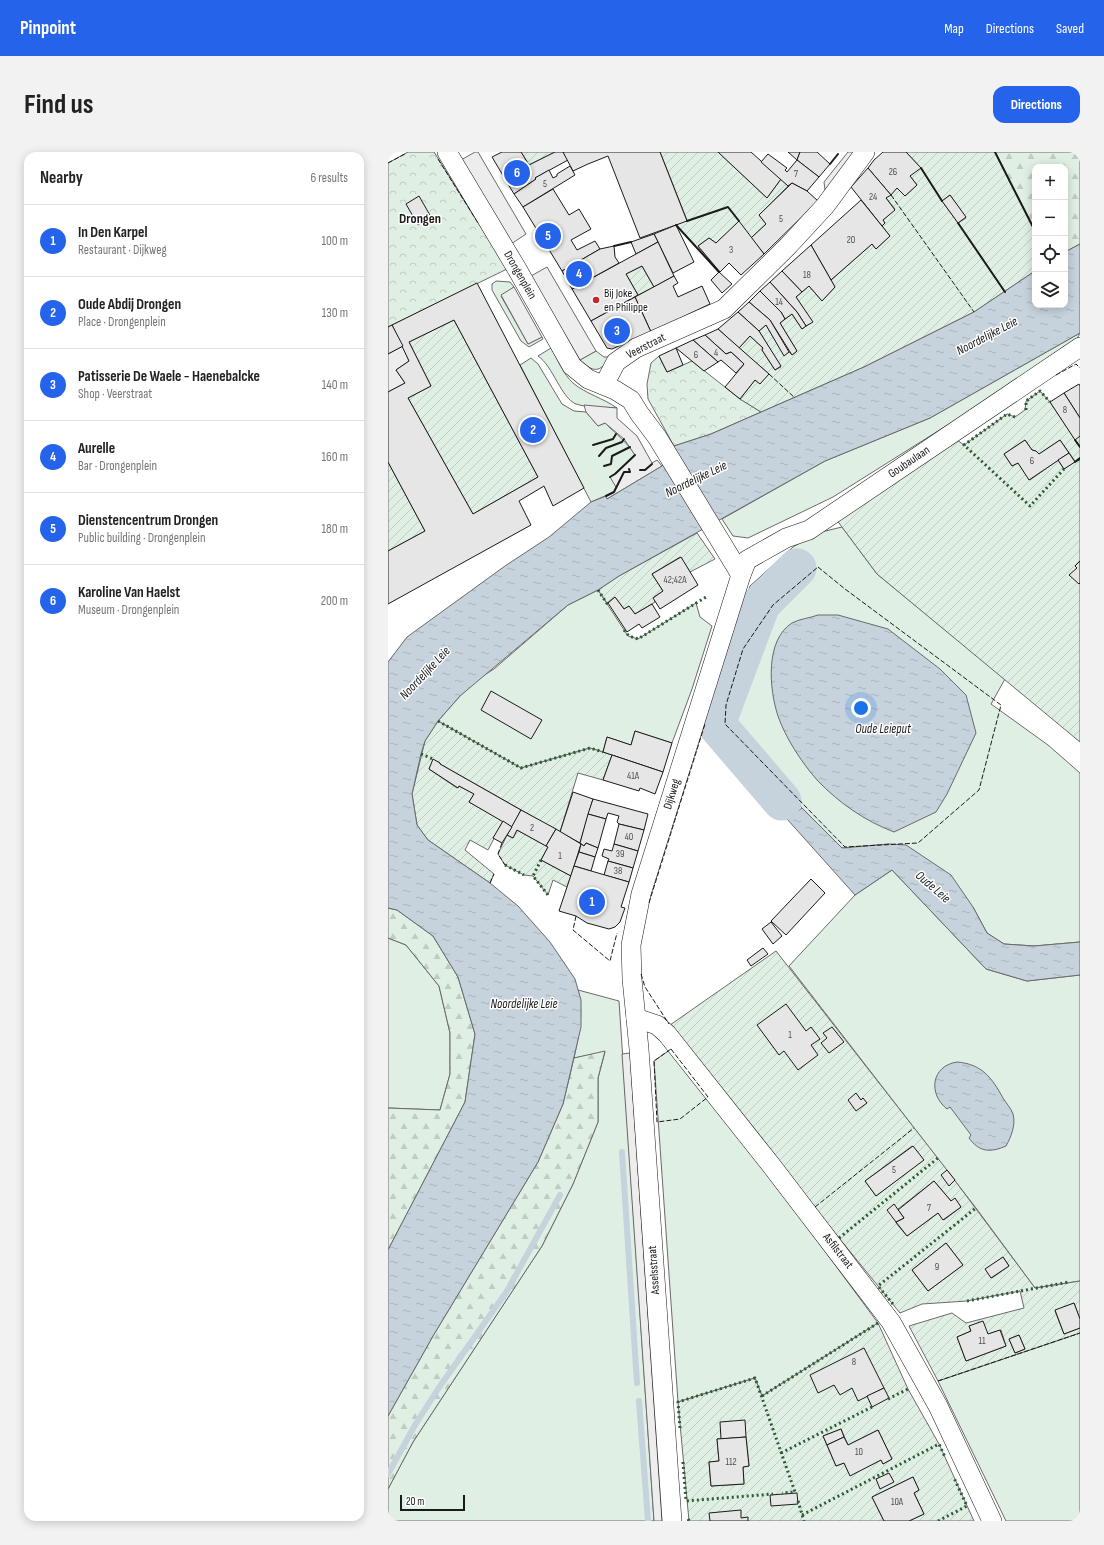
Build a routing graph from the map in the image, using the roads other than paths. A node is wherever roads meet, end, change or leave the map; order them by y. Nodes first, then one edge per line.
1 (447, 152) edge
2 (865, 152) edge
3 (1080, 347) edge
4 (604, 385) junction
5 (741, 575) junction
6 (636, 1018) junction
7 (672, 1521) edge
8 (992, 1521) edge

1 - 4 street, Drongenplein
2 - 4 street, Veerstraat
3 - 5 street, Goubaulaan
4 - 5 street
5 - 6 street, Dijkweg
6 - 7 street, Asselsstraat
6 - 8 street, Asfilstraat

